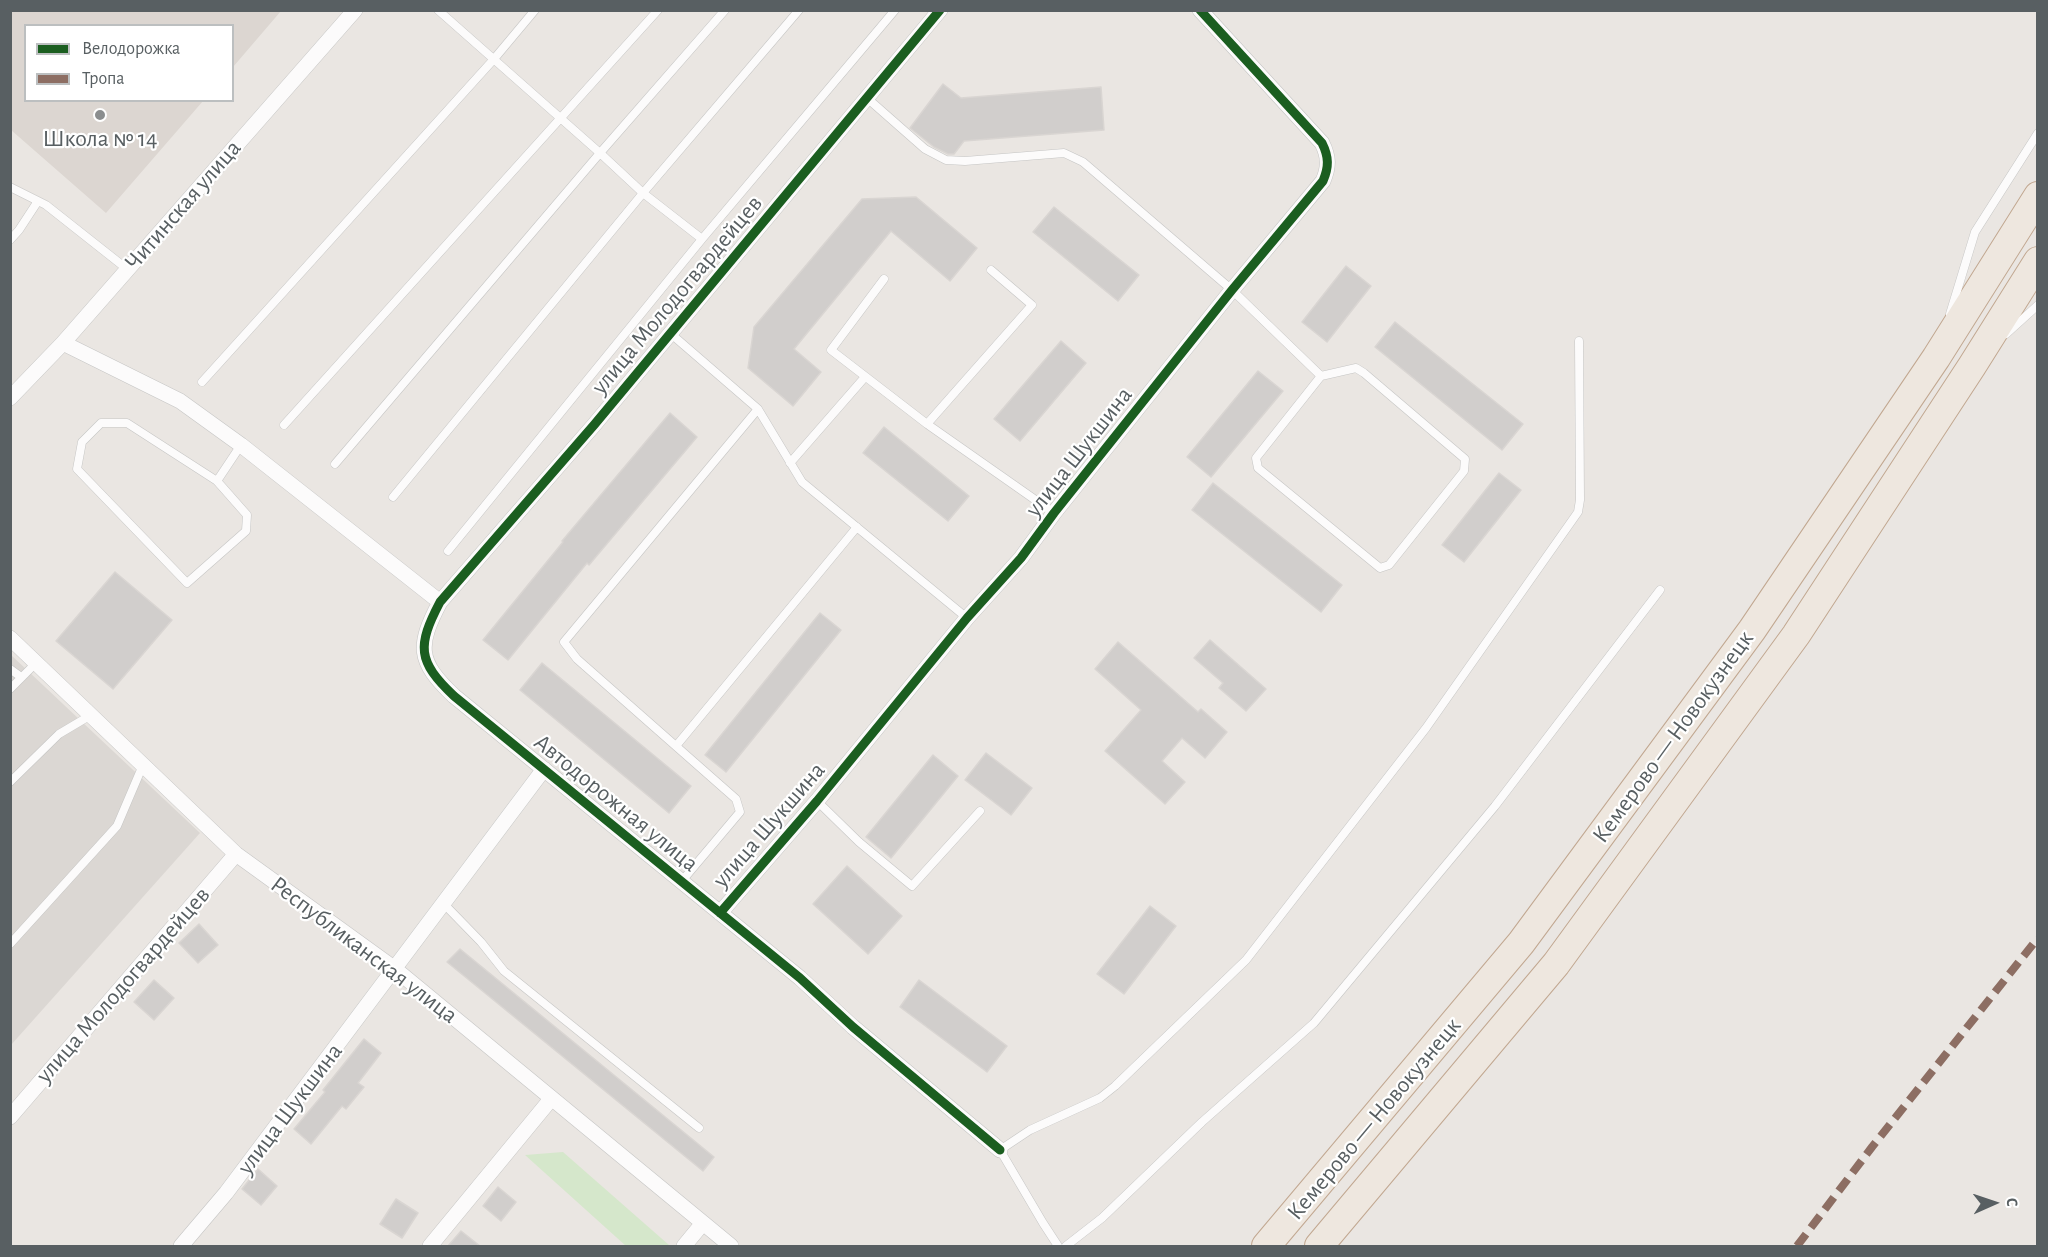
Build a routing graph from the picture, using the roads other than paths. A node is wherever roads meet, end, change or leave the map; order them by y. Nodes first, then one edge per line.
1 (355, 10) edge
2 (438, 10) edge
3 (535, 10) edge
4 (658, 10) edge
5 (725, 10) edge
6 (799, 10) edge
7 (895, 10) edge
8 (940, 10) edge
9 (1200, 10) edge
10 (494, 59) junction
11 (867, 98) junction
12 (561, 118) junction
13 (2037, 133) edge
14 (600, 153) junction
15 (10, 187) edge
16 (643, 193) junction
17 (2037, 196) edge
18 (38, 201) junction
19 (702, 239) junction
20 (10, 240) edge
21 (2037, 261) edge
22 (128, 269) junction
23 (991, 270) dead end
24 (884, 279) dead end
25 (1232, 290) junction
26 (2037, 304) edge
27 (670, 333) junction
28 (1579, 341) dead end
29 (63, 343) junction
30 (1936, 358) junction
31 (1972, 366) junction
32 (865, 376) junction
33 (1321, 376) junction
34 (202, 382) dead end
35 (10, 398) edge
36 (758, 409) junction
37 (927, 424) junction
38 (284, 425) dead end
39 (241, 445) junction
40 (790, 463) junction
41 (335, 464) dead end
42 (217, 481) junction
43 (393, 497) dead end
44 (1054, 513) junction
45 (857, 528) junction
46 (448, 551) dead end
47 (1660, 590) dead end
48 (440, 602) junction
49 (967, 618) junction
50 (10, 638) edge
51 (37, 662) junction
52 (10, 669) edge
53 (21, 677) junction
54 (10, 689) edge
55 (91, 715) junction
56 (676, 746) junction
57 (143, 765) junction
58 (544, 769) junction
59 (10, 782) edge
60 (817, 801) junction
61 (980, 811) dead end
62 (236, 854) junction
63 (681, 882) junction
64 (444, 904) junction
65 (720, 913) junction
66 (10, 944) edge
67 (396, 969) junction
68 (551, 1099) junction
69 (10, 1117) edge
70 (699, 1128) dead end
71 (1000, 1150) junction
72 (703, 1223) junction
73 (181, 1246) edge
74 (430, 1246) edge
75 (684, 1246) edge
76 (731, 1246) edge
77 (1058, 1246) edge
78 (1066, 1246) edge
79 (1266, 1246) edge
80 (1319, 1246) edge

1 - 22 street, Читинская улица
2 - 10 lane
3 - 10 lane
4 - 12 lane
5 - 14 lane
6 - 16 lane
7 - 19 lane
8 - 11 street, улица Молодогвардейцев
9 - 25 street, улица Шукшина
10 - 12 lane
10 - 34 lane
11 - 25 lane
11 - 27 street, улица Молодогвардейцев
12 - 14 lane
12 - 38 lane
13 - 30 lane
14 - 16 lane
14 - 41 lane
15 - 18 lane
16 - 19 lane
16 - 43 lane
17 - 30 highway, Кемерово — Новокузнецк
18 - 20 lane
18 - 22 lane
19 - 46 lane
21 - 31 highway, Кемерово — Новокузнецк
22 - 29 street, Читинская улица
23 - 37 lane
24 - 32 lane
25 - 33 lane
25 - 44 street, улица Шукшина
26 - 31 lane
27 - 36 lane
27 - 48 street, улица Молодогвардейцев
28 - 71 lane
29 - 35 street, Читинская улица
29 - 39 street
30 - 79 highway, Кемерово — Новокузнецк
31 - 80 highway, Кемерово — Новокузнецк
32 - 37 lane
32 - 40 lane
33 - 33 lane
36 - 40 lane
36 - 56 lane
37 - 44 lane
39 - 42 lane
39 - 48 street
40 - 45 lane
42 - 42 lane
44 - 49 street, улица Шукшина
45 - 49 lane
45 - 56 lane
47 - 78 lane
48 - 58 street, Автодорожная улица
49 - 60 street, улица Шукшина
50 - 51 street, Республиканская улица
51 - 53 lane
51 - 55 street, Республиканская улица
52 - 53 lane
53 - 54 lane
55 - 57 street, Республиканская улица
55 - 59 lane
56 - 63 lane
57 - 62 street, Республиканская улица
57 - 66 lane
58 - 63 street, Автодорожная улица
58 - 64 street, улица Шукшина
60 - 61 lane
60 - 65 street, улица Шукшина
62 - 67 street, Республиканская улица
62 - 69 street, улица Молодогвардейцев
63 - 65 street, Автодорожная улица
64 - 67 street, улица Шукшина
64 - 70 lane
65 - 71 street, Автодорожная улица
67 - 68 street, Республиканская улица
67 - 73 street, улица Шукшина
68 - 72 street, Республиканская улица
68 - 74 street
71 - 77 lane
72 - 75 street
72 - 76 street, Республиканская улица

